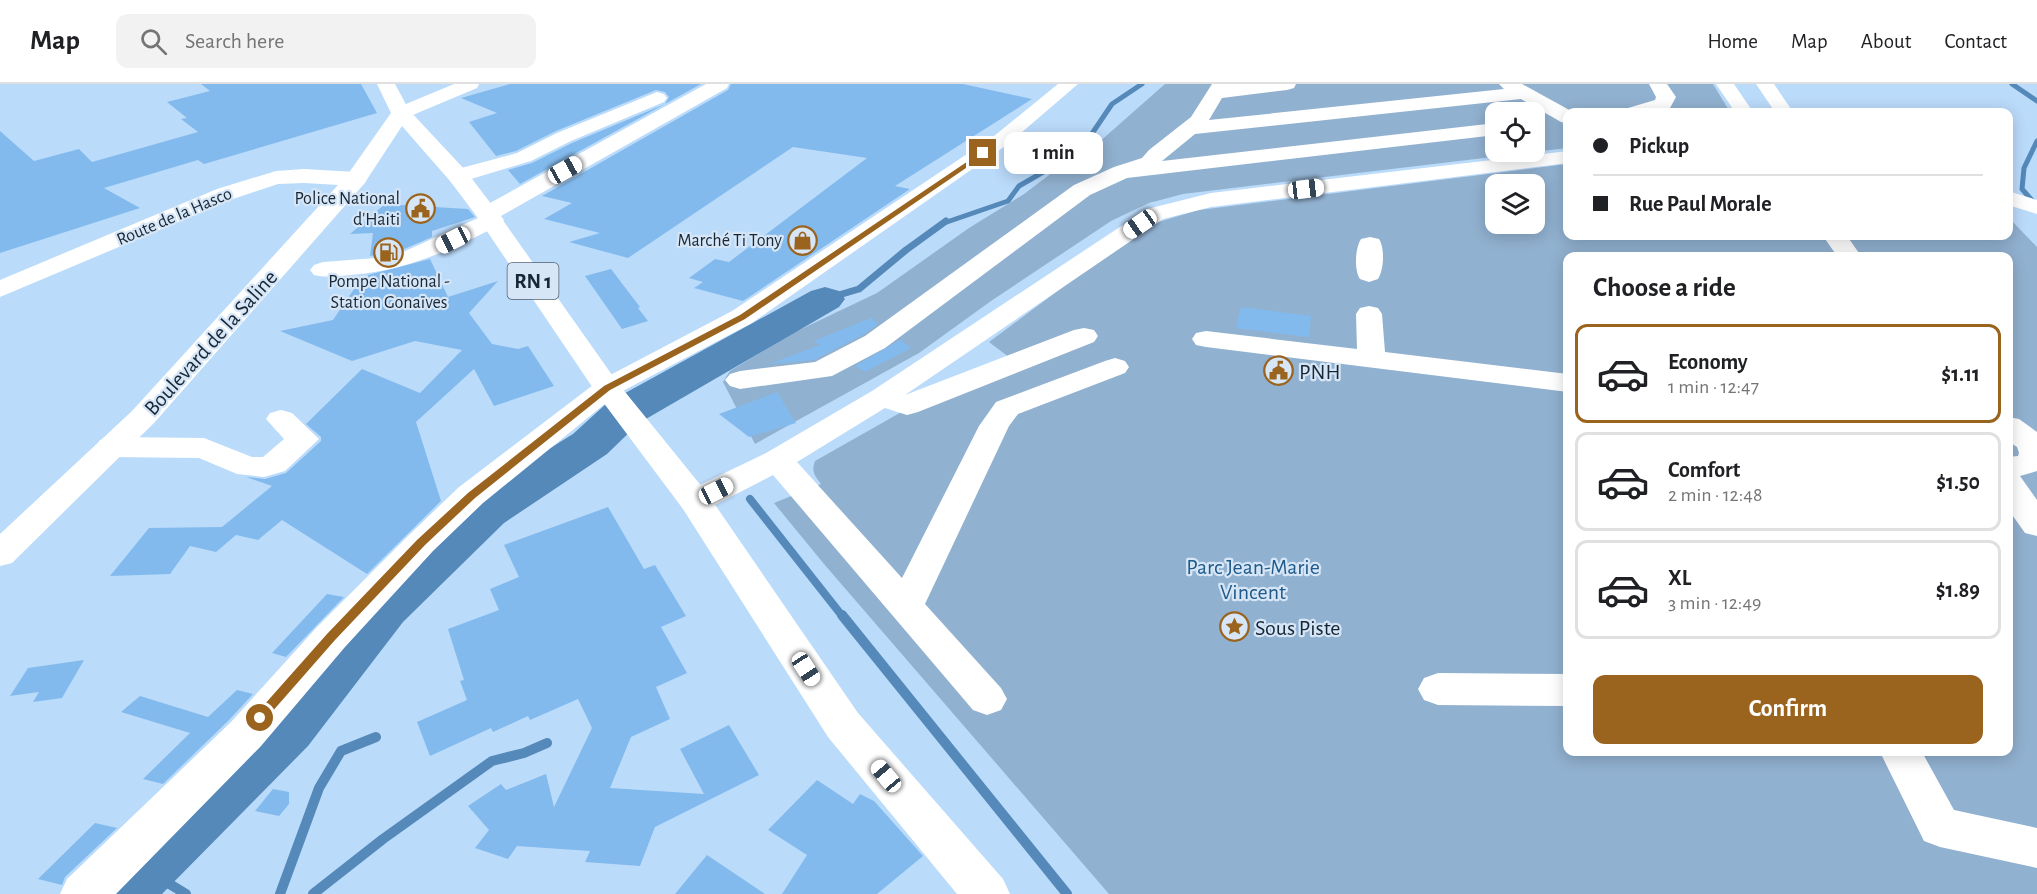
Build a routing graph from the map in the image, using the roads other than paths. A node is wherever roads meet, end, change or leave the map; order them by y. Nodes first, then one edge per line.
1 (386, 84) edge
2 (470, 84) edge
3 (679, 84) edge
4 (720, 84) edge
5 (1069, 84) edge
6 (1287, 84) edge
7 (1658, 84) edge
8 (1725, 84) edge
9 (1765, 84) edge
10 (1219, 88) edge
11 (1516, 88) edge
12 (1649, 108) edge
13 (1741, 108) edge
14 (1781, 108) edge
15 (401, 113) junction
16 (1563, 115) edge
17 (1563, 125) edge
18 (1545, 127) edge
19 (1190, 128) junction
20 (1485, 130) edge
21 (1563, 158) edge
22 (1136, 169) junction
23 (458, 176) junction
24 (356, 180) junction
25 (2013, 199) edge
26 (2037, 207) edge
27 (489, 217) junction
28 (1370, 244) dead end
29 (323, 270) dead end
30 (1369, 274) dead end
31 (0, 289) edge
32 (1369, 314) dead end
33 (1084, 336) dead end
34 (1206, 339) dead end
35 (1371, 359) junction
36 (1115, 367) dead end
37 (740, 380) dead end
38 (1563, 382) edge
39 (884, 397) junction
40 (620, 405) junction
41 (281, 419) dead end
42 (2013, 429) edge
43 (111, 447) junction
44 (777, 460) junction
45 (2013, 467) edge
46 (2013, 490) edge
47 (695, 501) junction
48 (2037, 525) edge
49 (0, 554) edge
50 (906, 606) junction
51 (1438, 689) dead end
52 (1563, 690) edge
53 (987, 699) dead end
54 (1903, 756) edge
55 (2037, 848) edge
56 (84, 894) edge
57 (986, 894) edge

1 - 15 street, RN 1
2 - 15 street
3 - 23 street
4 - 27 street
5 - 40 street
6 - 10 street
7 - 12 street
8 - 13 street
9 - 14 street
10 - 19 street
11 - 16 street
11 - 19 street
15 - 23 street, RN 1
15 - 24 street, Boulevard de la Saline
17 - 18 street
19 - 22 street
20 - 22 street
21 - 39 street
22 - 37 street
23 - 27 street, RN 1
24 - 31 street, Route de la Hasco
24 - 43 street, Boulevard de la Saline
25 - 26 street
27 - 29 street
27 - 40 street, RN 1
28 - 30 street
32 - 35 street
33 - 39 street
34 - 35 street
35 - 38 street
36 - 50 street
39 - 44 street
40 - 47 street, RN 1
40 - 56 street
41 - 43 street
42 - 45 street
43 - 49 street, Boulevard de la Saline
44 - 47 street
44 - 50 street
46 - 48 street
47 - 57 street, RN 1
50 - 53 street
51 - 52 street
54 - 55 street

